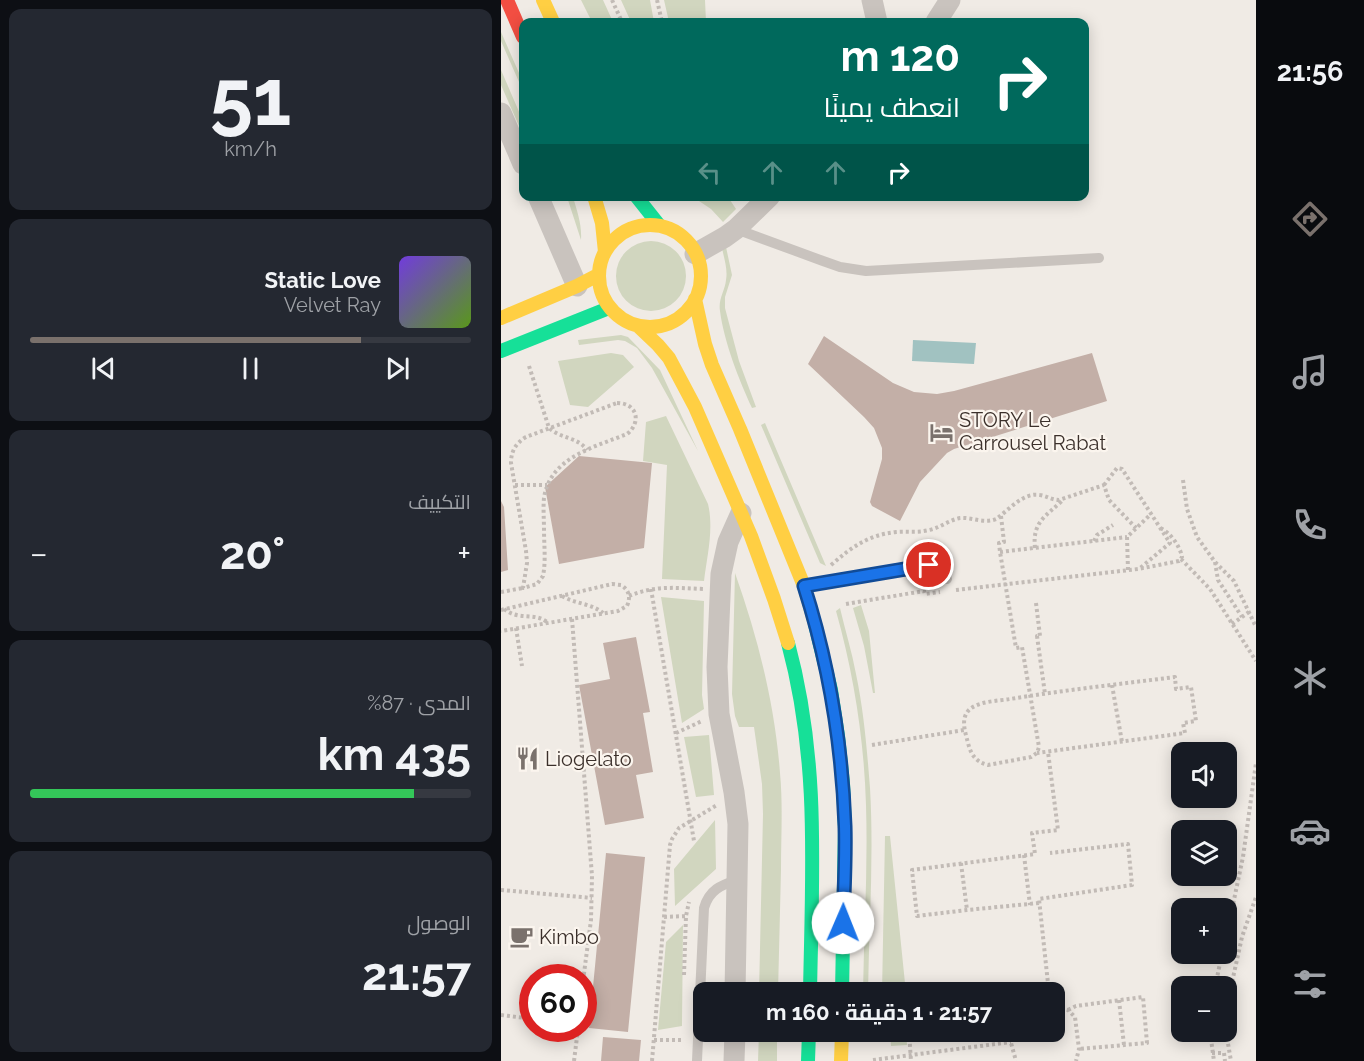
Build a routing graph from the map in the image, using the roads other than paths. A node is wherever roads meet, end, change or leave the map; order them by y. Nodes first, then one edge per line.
1 (507, 0) edge
2 (543, 0) edge
3 (871, 0) edge
4 (950, 0) edge
5 (551, 18) edge
6 (876, 18) edge
7 (939, 18) edge
8 (519, 27) edge
9 (501, 113) edge
10 (519, 155) edge
11 (540, 201) edge
12 (596, 201) edge
13 (640, 201) edge
14 (765, 201) edge
15 (659, 225) junction
16 (736, 229) junction
17 (605, 252) junction
18 (695, 254) junction
19 (1099, 258) dead end
20 (598, 275) junction
21 (577, 286) junction
22 (695, 299) junction
23 (609, 308) junction
24 (501, 318) edge
25 (638, 326) junction
26 (501, 351) edge
27 (741, 513) junction
28 (947, 579) dead end
29 (804, 586) junction
30 (737, 880) junction
31 (735, 982) edge
32 (810, 982) edge
33 (842, 982) edge
34 (735, 1042) edge
35 (809, 1042) edge
36 (842, 1042) edge
37 (697, 1061) edge
38 (734, 1061) edge
39 (808, 1061) edge
40 (841, 1061) edge

1 - 8 main road
2 - 5 main road
3 - 6 street
4 - 7 street
9 - 10 street
11 - 21 street
12 - 17 main road
13 - 15 main road
14 - 16 street
15 - 17 main road
15 - 18 main road
16 - 18 street
16 - 19 lane
17 - 20 main road
18 - 22 main road
20 - 21 main road
20 - 23 main road
21 - 24 main road
22 - 25 main road
22 - 29 main road
23 - 25 main road
23 - 26 main road
25 - 27 main road
27 - 30 street
27 - 32 main road
28 - 29 lane
29 - 33 main road
30 - 31 street
30 - 37 lane
34 - 38 street
35 - 39 main road
36 - 40 main road

